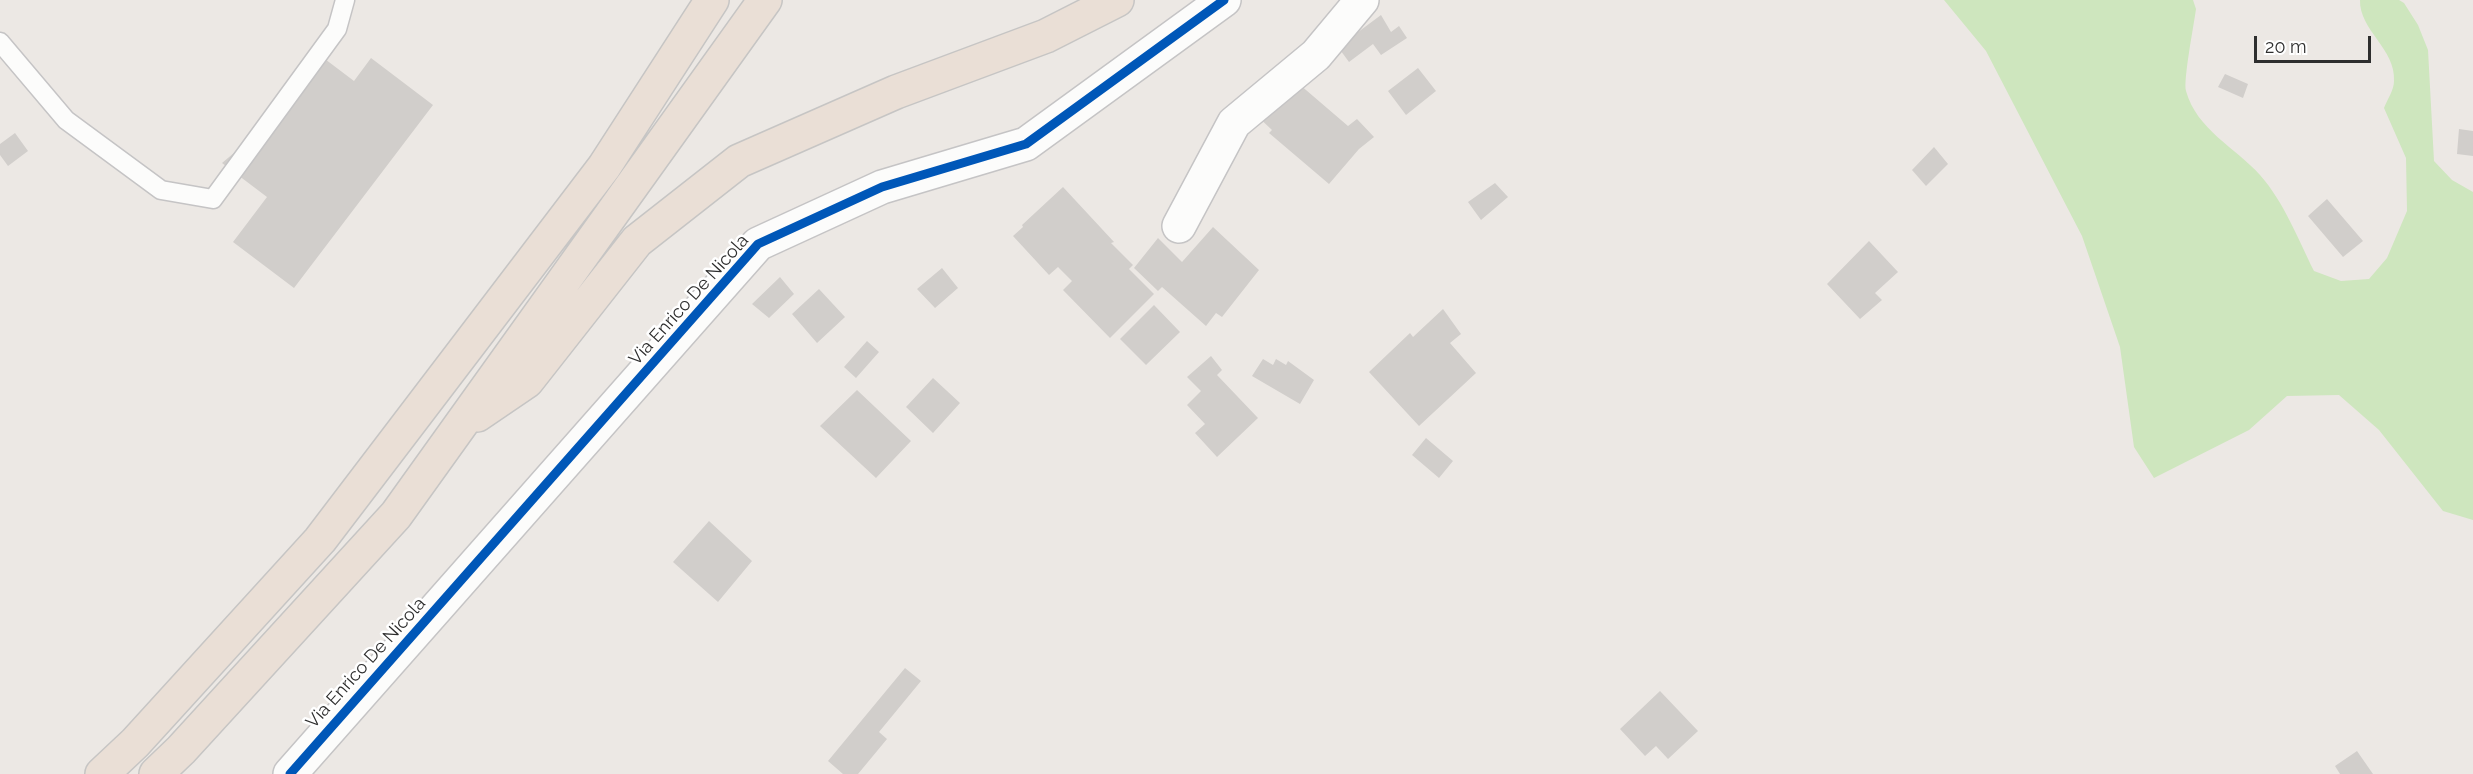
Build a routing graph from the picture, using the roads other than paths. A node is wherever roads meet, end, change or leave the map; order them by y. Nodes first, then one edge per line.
1 (345, 0) edge
2 (712, 0) edge
3 (765, 0) edge
4 (1117, 0) edge
5 (1224, 0) edge
6 (1362, 0) edge
7 (0, 42) edge
8 (1179, 226) dead end
9 (458, 428) junction
10 (102, 774) edge
11 (156, 774) edge
12 (290, 774) edge

1 - 7 lane
2 - 10 highway
3 - 9 highway
4 - 9 highway
5 - 12 street, Via Enrico De Nicola
6 - 8 street
9 - 11 highway

